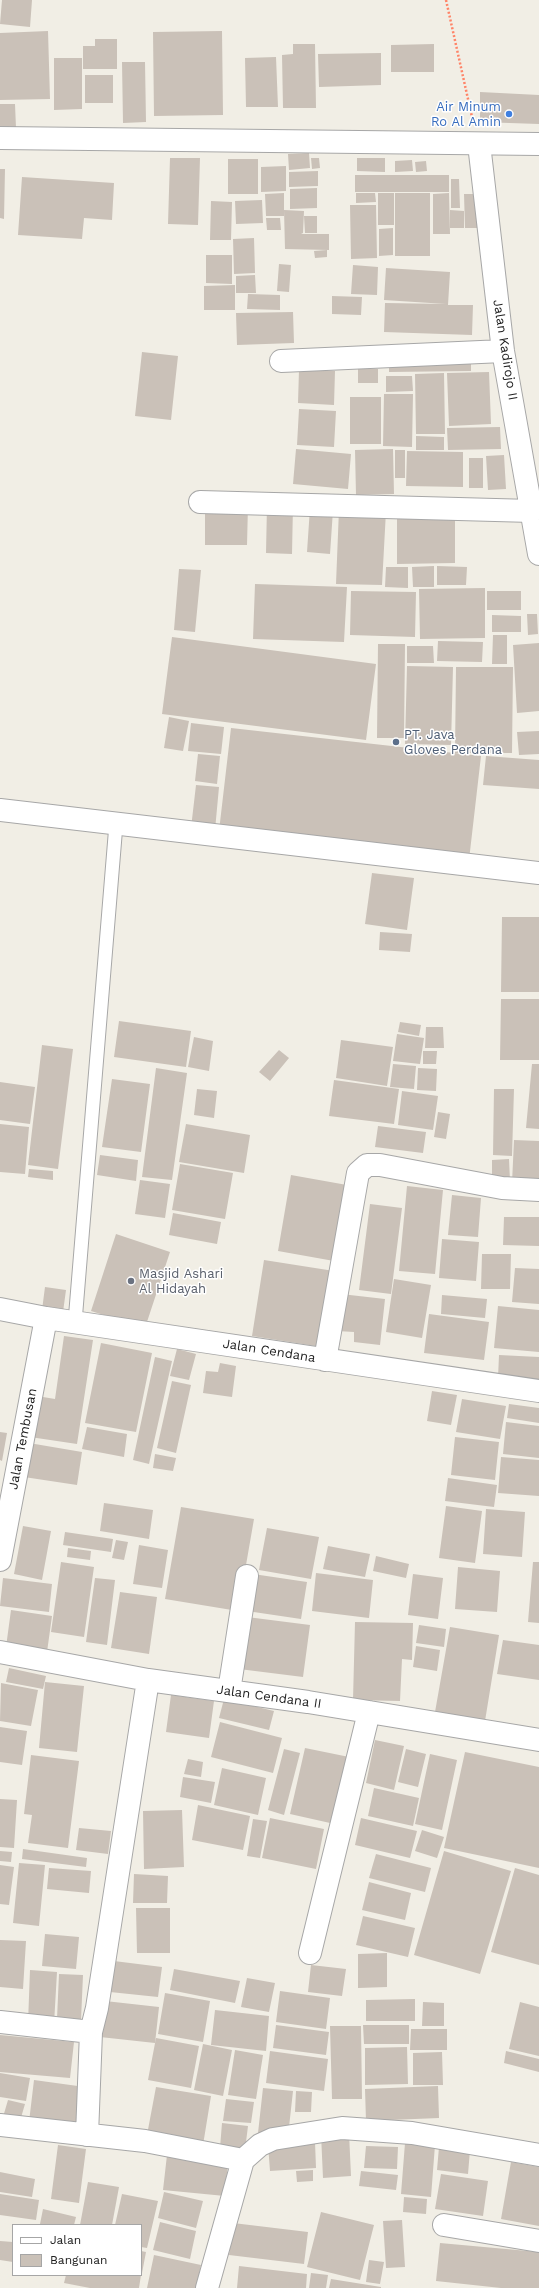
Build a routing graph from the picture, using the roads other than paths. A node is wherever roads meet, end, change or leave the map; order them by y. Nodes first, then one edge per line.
1 (0, 138) edge
2 (479, 144) junction
3 (539, 144) edge
4 (503, 351) junction
5 (281, 361) dead end
6 (532, 466) edge
7 (200, 502) dead end
8 (532, 510) junction
9 (539, 554) edge
10 (0, 810) edge
11 (116, 824) junction
12 (539, 874) edge
13 (539, 1190) edge
14 (0, 1309) edge
15 (46, 1318) junction
16 (75, 1322) junction
17 (325, 1360) junction
18 (539, 1391) edge
19 (0, 1560) edge
20 (247, 1576) dead end
21 (0, 1652) edge
22 (148, 1680) junction
23 (229, 1691) junction
24 (369, 1712) junction
25 (539, 1740) edge
26 (310, 1953) dead end
27 (0, 2022) edge
28 (91, 2032) junction
29 (0, 2125) edge
30 (87, 2135) junction
31 (539, 2155) edge
32 (242, 2160) junction
33 (444, 2225) dead end
34 (539, 2241) edge
35 (207, 2288) edge

1 - 2 street
2 - 3 street
2 - 4 street, Jalan Kadirojo II
4 - 5 street
4 - 6 street, Jalan Kadirojo II
6 - 8 street, Jalan Kadirojo II
7 - 8 street
8 - 9 street, Jalan Kadirojo II
10 - 11 street
11 - 12 street
11 - 16 lane
13 - 17 street
14 - 15 street, Jalan Cendana
15 - 16 street, Jalan Cendana
15 - 19 street, Jalan Tembusan
16 - 17 street, Jalan Cendana
17 - 18 street, Jalan Cendana
20 - 23 street
21 - 22 street, Jalan Cendana II
22 - 23 street, Jalan Cendana II
22 - 28 street
23 - 24 street, Jalan Cendana II
24 - 25 street, Jalan Cendana II
24 - 26 street
27 - 28 street
28 - 30 street
29 - 30 street
30 - 32 street
31 - 32 street
32 - 35 street
33 - 34 street

